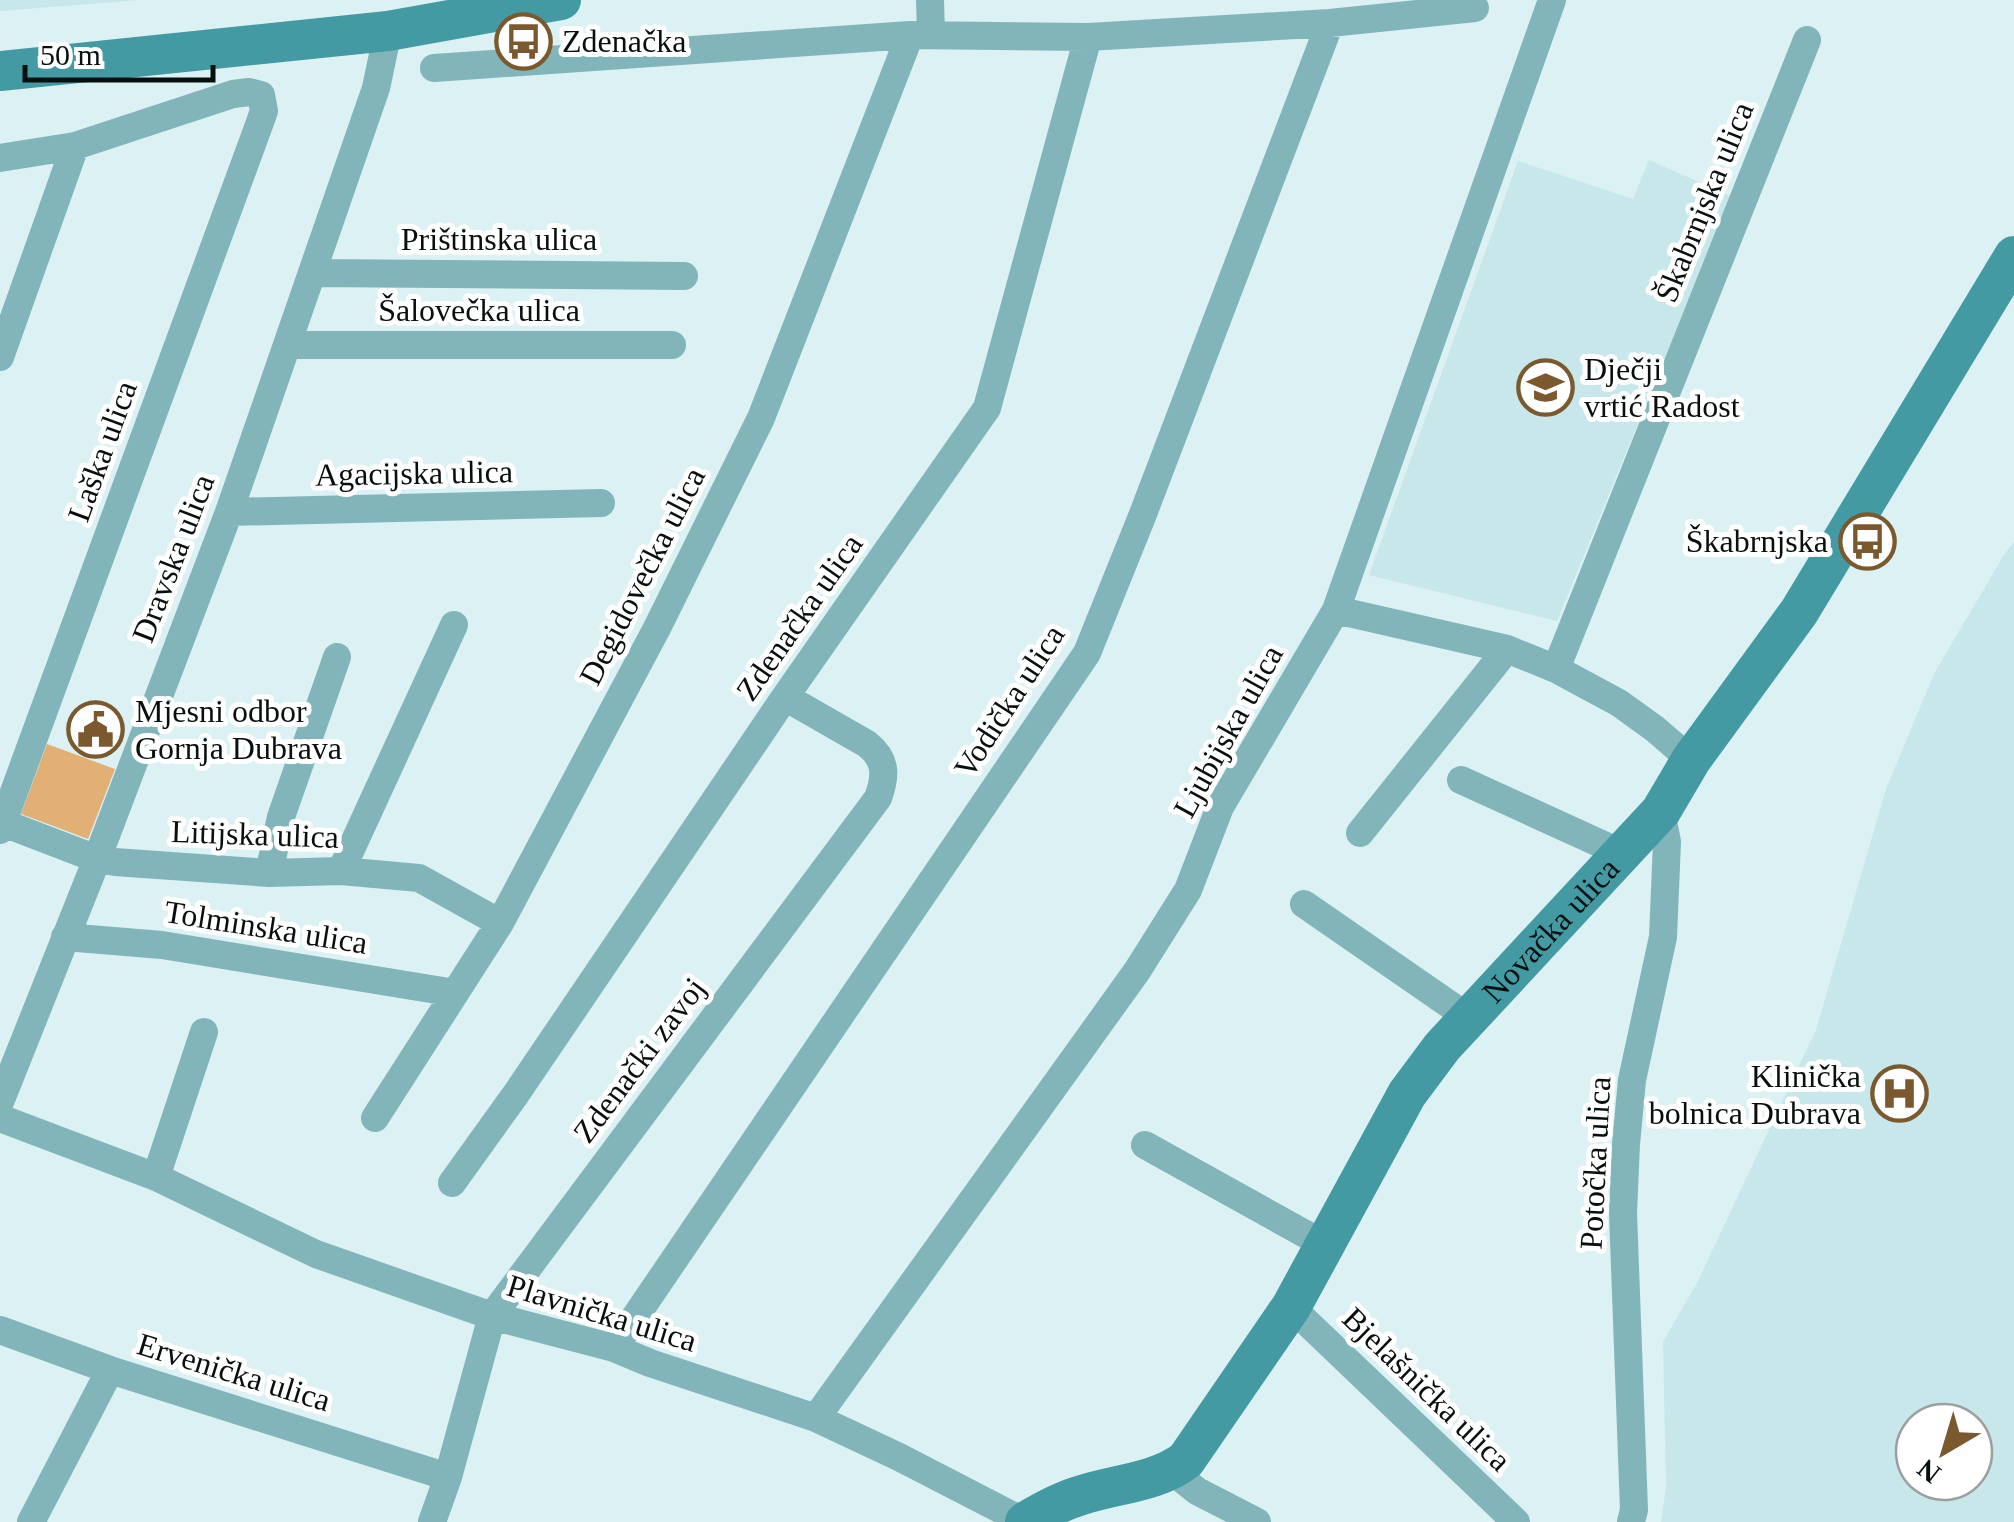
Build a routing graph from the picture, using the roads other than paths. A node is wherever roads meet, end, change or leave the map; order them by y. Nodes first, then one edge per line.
1 (560, 0) edge
2 (930, 0) edge
3 (1552, 0) edge
4 (1475, 8) dead end
5 (1330, 22) junction
6 (388, 31) junction
7 (920, 35) junction
8 (1088, 38) junction
9 (1807, 40) dead end
10 (434, 68) dead end
11 (0, 72) edge
12 (75, 146) junction
13 (0, 158) edge
14 (2014, 256) edge
15 (313, 273) junction
16 (684, 276) dead end
17 (672, 344) dead end
18 (287, 345) junction
19 (0, 356) edge
20 (602, 503) dead end
21 (228, 512) junction
22 (1336, 610) junction
23 (454, 625) dead end
24 (1507, 649) junction
25 (337, 657) dead end
26 (1556, 669) junction
27 (785, 697) junction
28 (1691, 760) junction
29 (1461, 780) dead end
30 (1661, 811) junction
31 (1, 826) edge
32 (1360, 832) dead end
33 (1618, 857) junction
34 (96, 859) junction
35 (341, 872) junction
36 (269, 873) junction
37 (1304, 904) dead end
38 (500, 922) junction
39 (65, 937) junction
40 (455, 993) junction
41 (1470, 1018) junction
42 (204, 1032) dead end
43 (0, 1102) edge
44 (0, 1118) edge
45 (375, 1118) dead end
46 (1145, 1146) dead end
47 (156, 1177) junction
48 (452, 1182) dead end
49 (1324, 1245) junction
50 (1291, 1307) junction
51 (492, 1316) junction
52 (0, 1330) edge
53 (614, 1348) junction
54 (110, 1370) junction
55 (816, 1418) junction
56 (1172, 1471) junction
57 (448, 1476) junction
58 (31, 1522) edge
59 (432, 1522) edge
60 (1025, 1522) edge
61 (1257, 1522) edge
62 (1516, 1522) edge
63 (1632, 1522) edge

1 - 6 street
2 - 7 street
3 - 22 street, Ljubijska ulica
4 - 5 street
5 - 8 street
5 - 53 street, Vodička ulica
6 - 11 street
6 - 15 street, Dravska ulica
7 - 8 street
7 - 10 street
7 - 38 street, Degidovečka ulica
8 - 27 street, Zdenačka ulica
9 - 26 street, Škabrnjska ulica
12 - 13 street
12 - 19 street
12 - 31 street, Laška ulica
14 - 28 street, Novačka ulica
15 - 16 street, Prištinska ulica
15 - 18 street, Dravska ulica
17 - 18 street, Šalovečka ulica
18 - 21 street, Dravska ulica
20 - 21 street, Agacijska ulica
21 - 34 street, Dravska ulica
22 - 24 street
22 - 55 street, Ljubijska ulica
23 - 35 street
24 - 26 street
24 - 32 street
25 - 36 street
26 - 28 street
27 - 48 street, Zdenačka ulica
27 - 51 street, Zdenački zavoj
28 - 30 street, Novačka ulica
29 - 33 street
30 - 33 street, Novačka ulica
30 - 63 street, Potočka ulica
31 - 34 street, Litijska ulica
33 - 41 street, Novačka ulica
34 - 36 street, Litijska ulica
34 - 39 street, Dravska ulica
35 - 36 street, Litijska ulica
35 - 38 street, Litijska ulica
37 - 41 street
38 - 40 street, Degidovečka ulica
39 - 40 street, Tolminska ulica
39 - 43 street, Dravska ulica
40 - 45 street, Degidovečka ulica
41 - 49 street, Novačka ulica
42 - 47 street
44 - 47 street, Plavnička ulica
46 - 49 street
47 - 51 street, Plavnička ulica
49 - 50 street, Novačka ulica
50 - 56 street, Novačka ulica
50 - 62 street, Bjelašnička ulica
51 - 53 street, Plavnička ulica
51 - 57 street, Zdenački zavoj
52 - 54 street, Ervenička ulica
53 - 55 street, Plavnička ulica
54 - 57 street, Ervenička ulica
54 - 58 street
55 - 60 street, Plavnička ulica
56 - 60 street
56 - 61 street
57 - 59 street, Zdenački zavoj

